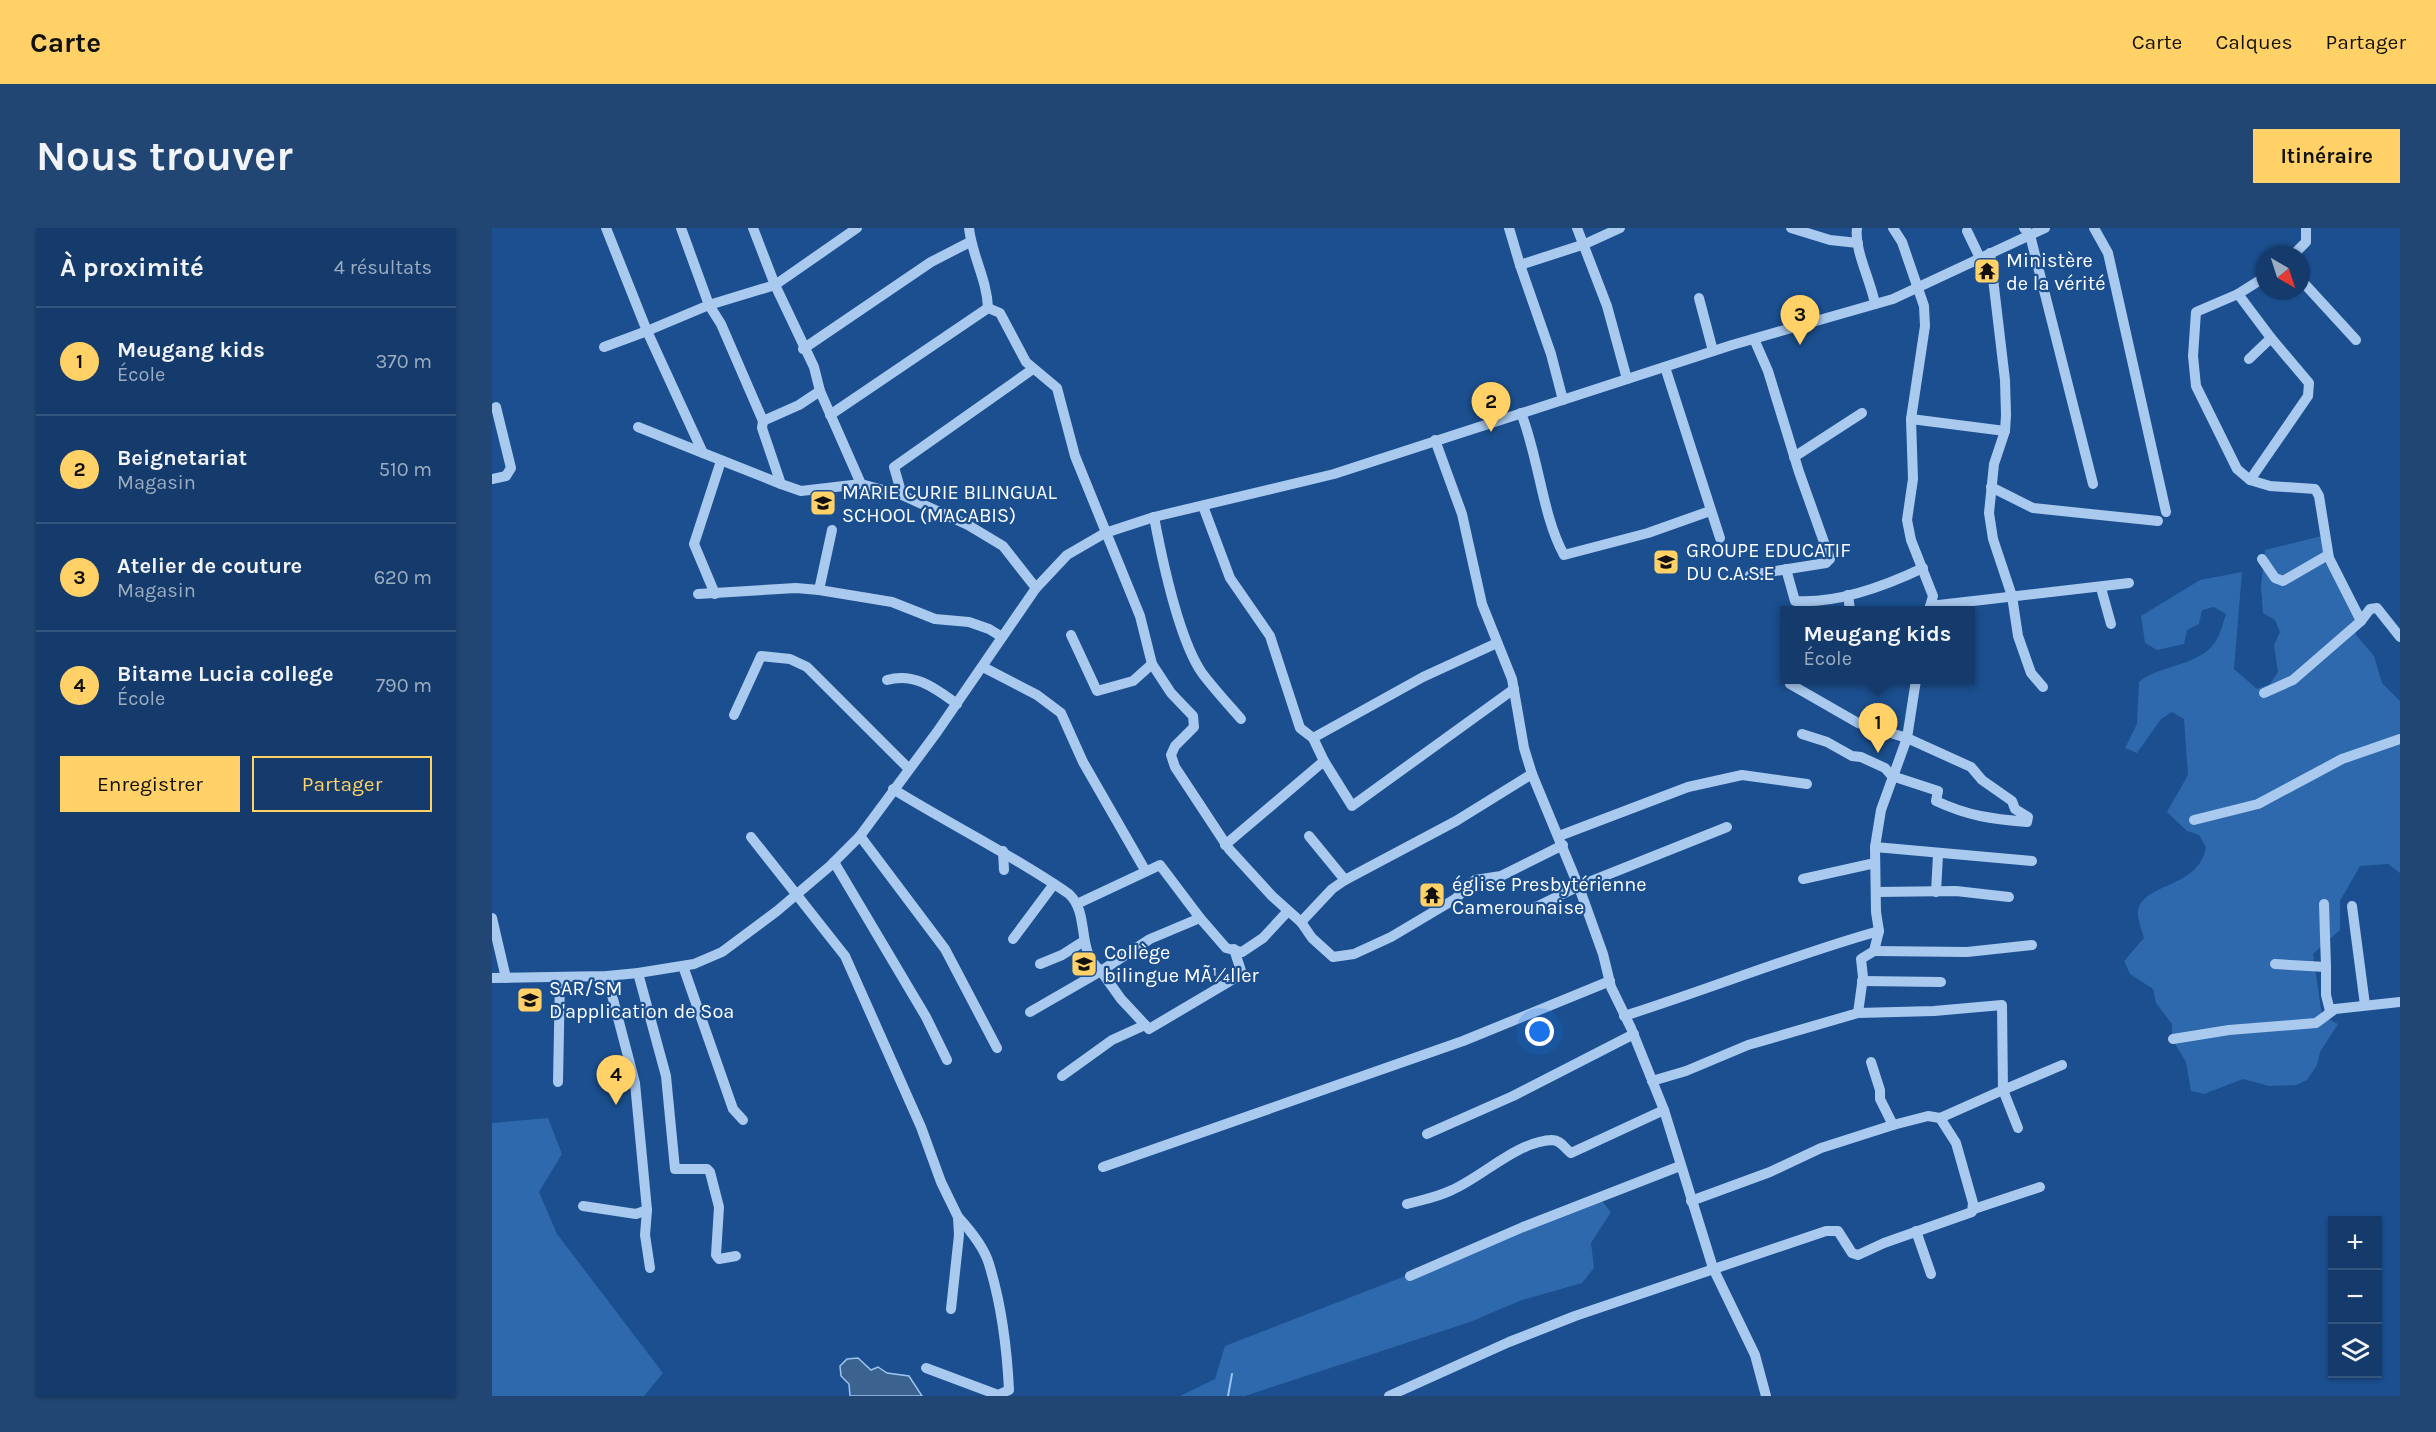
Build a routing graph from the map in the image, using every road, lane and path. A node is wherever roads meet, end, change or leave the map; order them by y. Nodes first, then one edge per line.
1 (606, 228) edge
2 (681, 228) edge
3 (753, 228) edge
4 (857, 228) edge
5 (969, 228) edge
6 (1509, 228) edge
7 (1577, 228) edge
8 (1620, 228) edge
9 (1791, 228) edge
10 (1857, 228) edge
11 (1893, 228) edge
12 (2045, 228) edge
13 (2094, 228) edge
14 (2306, 228) edge
15 (1967, 231) dead end
16 (2027, 231) edge
17 (970, 242) junction
18 (1858, 243) junction
19 (1585, 244) junction
20 (2302, 246) edge
21 (1990, 253) junction
22 (1980, 258) junction
23 (1520, 265) junction
24 (2256, 283) edge
25 (775, 285) junction
26 (1918, 287) junction
27 (2310, 290) edge
28 (2238, 294) junction
29 (1699, 298) dead end
30 (1875, 304) junction
31 (709, 305) junction
32 (988, 308) junction
33 (647, 331) junction
34 (2271, 338) junction
35 (1754, 339) junction
36 (2356, 340) dead end
37 (604, 347) dead end
38 (803, 349) junction
39 (1713, 351) junction
40 (2249, 359) dead end
41 (1665, 367) junction
42 (1033, 369) junction
43 (1627, 379) junction
44 (820, 391) junction
45 (1563, 400) junction
46 (496, 407) dead end
47 (1521, 413) junction
48 (1862, 413) dead end
49 (830, 415) junction
50 (1911, 419) junction
51 (763, 421) junction
52 (638, 428) dead end
53 (2005, 431) junction
54 (1435, 440) junction
55 (703, 453) junction
56 (1794, 456) junction
57 (721, 461) junction
58 (492, 479) edge
59 (2250, 480) junction
60 (781, 484) junction
61 (861, 484) junction
62 (2093, 484) dead end
63 (1991, 487) junction
64 (902, 495) junction
65 (1203, 506) junction
66 (1710, 511) junction
67 (1154, 517) junction
68 (832, 530) dead end
69 (1105, 532) junction
70 (1720, 538) dead end
71 (2328, 555) junction
72 (2262, 559) dead end
73 (1923, 568) junction
74 (1786, 569) junction
75 (1750, 575) dead end
76 (2129, 583) dead end
77 (1036, 588) junction
78 (2101, 588) junction
79 (819, 590) junction
80 (698, 594) dead end
81 (715, 594) junction
82 (1848, 595) junction
83 (2012, 596) junction
84 (1849, 606) edge
85 (1930, 606) edge
86 (1943, 606) edge
87 (2361, 621) junction
88 (2111, 624) dead end
89 (1071, 635) dead end
90 (1002, 637) junction
91 (2400, 637) edge
92 (1497, 643) junction
93 (1152, 664) junction
94 (983, 667) junction
95 (887, 680) dead end
96 (1790, 684) dead end
97 (1915, 684) edge
98 (2043, 687) dead end
99 (1514, 689) junction
100 (2264, 693) dead end
101 (957, 704) junction
102 (734, 715) dead end
103 (1241, 719) dead end
104 (1802, 734) dead end
105 (1312, 738) junction
106 (1906, 738) junction
107 (2400, 739) edge
108 (1324, 761) junction
109 (909, 769) junction
110 (1532, 774) junction
111 (1892, 776) junction
112 (1807, 784) dead end
113 (893, 789) junction
114 (2194, 820) dead end
115 (1727, 827) dead end
116 (860, 836) junction
117 (1309, 836) dead end
118 (751, 837) dead end
119 (1561, 841) junction
120 (1226, 845) junction
121 (1875, 847) junction
122 (1003, 851) junction
123 (1938, 855) junction
124 (2032, 861) dead end
125 (834, 862) junction
126 (1875, 863) junction
127 (1004, 870) dead end
128 (1145, 870) junction
129 (1803, 879) dead end
130 (1344, 880) junction
131 (1054, 884) junction
132 (1579, 886) junction
133 (1876, 892) junction
134 (1936, 892) junction
135 (794, 895) junction
136 (2009, 897) dead end
137 (1079, 903) junction
138 (2324, 904) dead end
139 (2352, 906) dead end
140 (1528, 911) dead end
141 (1287, 912) junction
142 (492, 918) edge
143 (1200, 918) junction
144 (1301, 922) junction
145 (1879, 931) junction
146 (1013, 939) dead end
147 (1084, 940) junction
148 (2032, 945) dead end
149 (1234, 949) junction
150 (1874, 951) junction
151 (1040, 964) dead end
152 (2275, 964) dead end
153 (683, 966) junction
154 (2326, 967) junction
155 (1101, 971) junction
156 (638, 973) junction
157 (607, 976) junction
158 (492, 978) edge
159 (506, 978) junction
160 (560, 978) junction
161 (1610, 981) junction
162 (1863, 981) junction
163 (1941, 982) dead end
164 (2400, 1002) edge
165 (2365, 1005) junction
166 (2330, 1011) junction
167 (1030, 1012) dead end
168 (1858, 1013) junction
169 (1624, 1016) junction
170 (1145, 1025) junction
171 (1634, 1034) junction
172 (2174, 1039) dead end
173 (997, 1048) dead end
174 (946, 1060) dead end
175 (1871, 1062) dead end
176 (2062, 1065) dead end
177 (1062, 1076) dead end
178 (1652, 1081) junction
179 (558, 1082) dead end
180 (2003, 1090) junction
181 (1664, 1110) junction
182 (1940, 1118) junction
183 (743, 1120) dead end
184 (1893, 1125) junction
185 (2018, 1128) dead end
186 (1427, 1134) dead end
187 (1680, 1166) junction
188 (1103, 1167) dead end
189 (2040, 1186) dead end
190 (1690, 1201) junction
191 (1407, 1204) dead end
192 (583, 1206) dead end
193 (1974, 1209) junction
194 (647, 1210) junction
195 (958, 1217) junction
196 (1916, 1231) junction
197 (736, 1256) dead end
198 (650, 1268) dead end
199 (1713, 1268) junction
200 (1931, 1274) dead end
201 (1410, 1276) dead end
202 (951, 1309) dead end
203 (926, 1368) dead end
204 (1389, 1396) edge
205 (1766, 1396) edge

1 - 33 street
2 - 31 street
3 - 25 street
4 - 25 street
5 - 17 street
6 - 23 street
7 - 19 street
8 - 19 street
9 - 18 street
10 - 18 street
11 - 26 street
12 - 16 street
13 - 63 street
14 - 20 street
15 - 22 street
16 - 21 street
16 - 62 street
17 - 32 street
17 - 38 street
18 - 30 street
19 - 23 street
19 - 43 street
21 - 22 street
21 - 53 street
22 - 26 street
23 - 45 street
24 - 28 street
25 - 31 street
25 - 38 street
26 - 30 street
26 - 50 street
27 - 36 street
28 - 34 street
28 - 59 street
29 - 39 street
30 - 35 street
31 - 33 street
31 - 51 street
32 - 42 street
32 - 49 street
33 - 37 street
33 - 55 street
34 - 40 street
34 - 59 street
35 - 39 street
35 - 56 street
38 - 44 street
39 - 41 street
41 - 43 street
41 - 66 street
42 - 64 street
42 - 69 street
43 - 45 street
44 - 49 street
44 - 51 street
45 - 47 street
46 - 58 street
47 - 54 street
47 - 66 street
48 - 56 street
49 - 61 street
50 - 53 street
50 - 73 street
51 - 60 street
52 - 55 street
53 - 63 street
54 - 65 street
54 - 92 street
55 - 57 street
56 - 74 street
57 - 60 street
57 - 81 street
59 - 71 street
60 - 61 street
61 - 64 street
63 - 83 street
64 - 77 street
65 - 67 street
65 - 105 street
66 - 70 street
67 - 69 street
67 - 103 street
68 - 79 street
69 - 77 street
69 - 93 street
71 - 72 street
71 - 87 street
73 - 82 street
73 - 85 street
74 - 75 street
74 - 82 street
76 - 78 street
77 - 90 street
78 - 83 street
78 - 88 street
79 - 81 street
79 - 90 street
80 - 81 street
82 - 84 street
83 - 86 street
83 - 98 street
87 - 91 street
87 - 100 street
89 - 93 street
90 - 94 street
92 - 99 street
92 - 105 street
93 - 120 street
94 - 101 street
94 - 128 street
95 - 101 street
96 - 106 street
97 - 106 street
99 - 108 street
99 - 110 street
101 - 109 street
102 - 109 street
104 - 111 street
105 - 108 street
106 - 111 street
106 - 111 street
107 - 114 street
108 - 120 street
109 - 113 street
110 - 119 street
110 - 130 street
111 - 121 street
112 - 119 street
113 - 116 street
113 - 122 street
115 - 132 street
116 - 125 street
116 - 173 street
117 - 130 street
118 - 135 street
119 - 132 street
119 - 144 street
120 - 141 street
121 - 123 street
121 - 126 street
122 - 127 street
122 - 131 street
123 - 124 street
123 - 134 street
125 - 135 street
125 - 174 street
126 - 129 street
126 - 133 street
128 - 137 street
128 - 143 street
130 - 144 street
131 - 137 street
131 - 146 street
132 - 140 street
132 - 161 street
133 - 134 street
133 - 145 street
134 - 136 street
135 - 153 street
135 - 195 street
137 - 147 street
138 - 154 street
139 - 165 street
141 - 144 street
141 - 149 street
142 - 159 street
143 - 149 street
143 - 155 street
145 - 150 street
145 - 169 street
147 - 151 street
147 - 155 street
148 - 150 street
149 - 170 street
150 - 162 street
152 - 154 street
153 - 156 street
153 - 183 street
154 - 166 street
155 - 167 street
155 - 170 street
156 - 157 street
156 - 197 street
157 - 160 street
157 - 194 street
158 - 159 street
159 - 160 street
160 - 179 street
161 - 169 street
161 - 188 street
162 - 163 street
162 - 168 street
164 - 165 street
165 - 166 street
166 - 172 street
168 - 178 street
168 - 180 street
169 - 171 street
170 - 177 street
171 - 178 street
171 - 186 street
175 - 184 street
176 - 180 street
178 - 181 street
180 - 182 street
180 - 185 street
181 - 187 street
181 - 191 street
182 - 184 street
182 - 193 street
184 - 190 street
187 - 190 street
187 - 201 street
189 - 193 street
190 - 199 street
192 - 194 street
193 - 196 street
194 - 198 street
195 - 202 street
195 - 203 street
196 - 199 street
196 - 200 street
199 - 204 street
199 - 205 street

